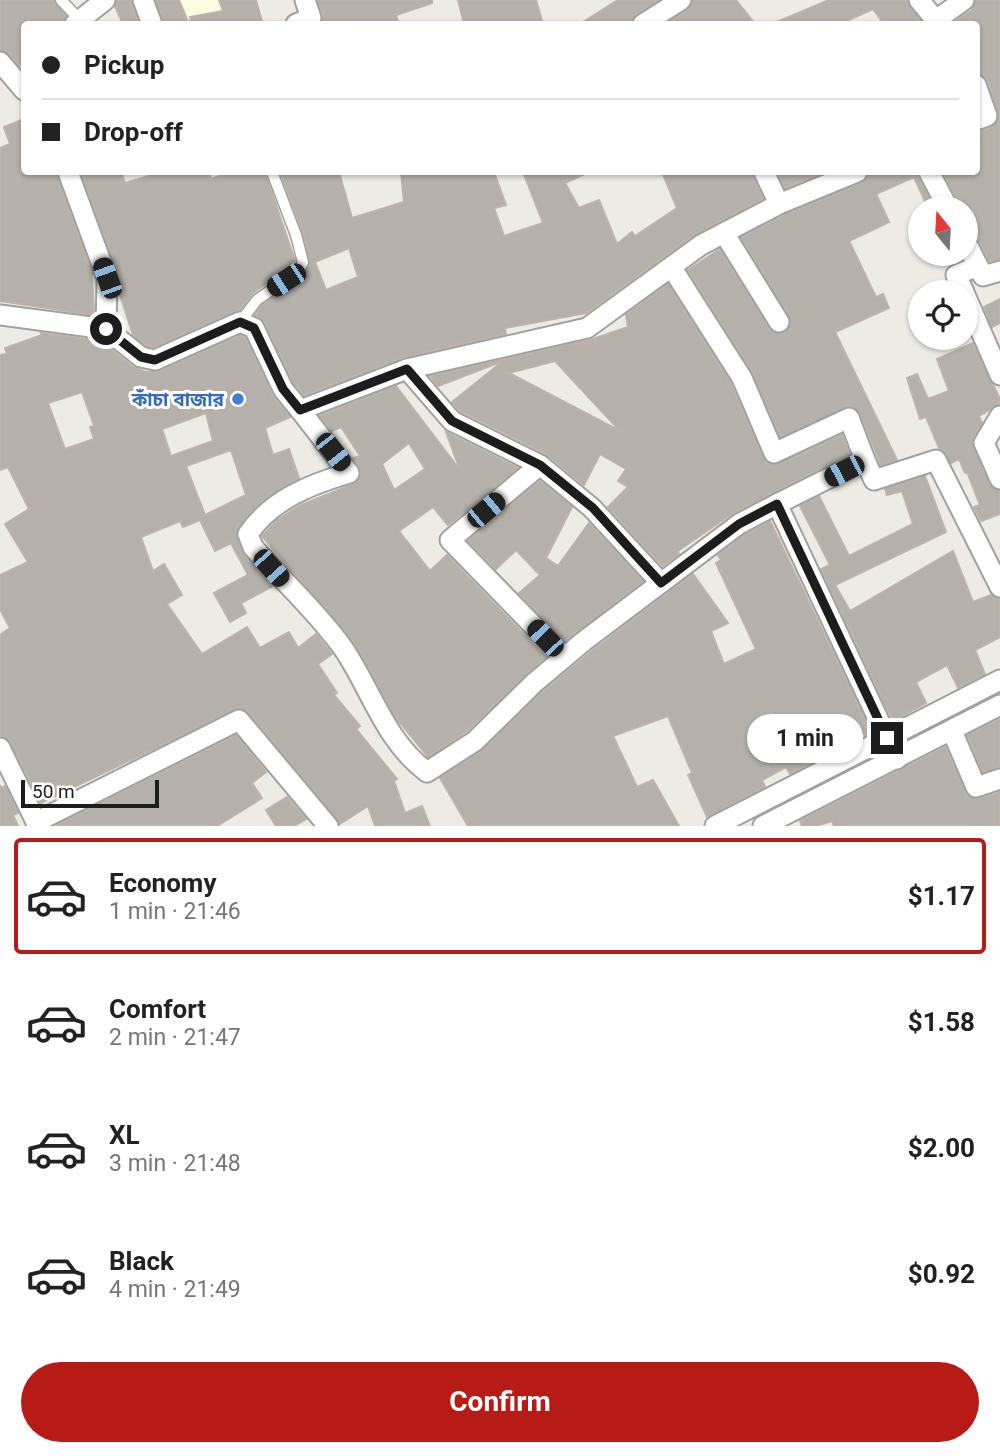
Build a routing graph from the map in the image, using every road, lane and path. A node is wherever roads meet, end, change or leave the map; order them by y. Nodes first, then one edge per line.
1 (61, 0) edge
2 (105, 0) edge
3 (144, 0) edge
4 (305, 0) edge
5 (681, 0) edge
6 (919, 0) edge
7 (964, 0) edge
8 (77, 21) edge
9 (79, 21) edge
10 (151, 21) edge
11 (304, 21) edge
12 (648, 21) edge
13 (936, 21) edge
14 (938, 21) edge
15 (980, 95) edge
16 (988, 116) edge
17 (69, 175) edge
18 (273, 175) edge
19 (765, 175) edge
20 (850, 175) edge
21 (931, 175) edge
22 (942, 196) edge
23 (779, 204) junction
24 (724, 233) junction
25 (978, 266) joint
26 (672, 268) junction
27 (1000, 271) edge
28 (958, 280) edge
29 (0, 315) edge
30 (240, 322) junction
31 (779, 322) dead end
32 (978, 325) edge
33 (106, 329) junction
34 (407, 369) junction
35 (1000, 375) edge
36 (300, 410) junction
37 (1000, 416) edge
38 (866, 460) junction
39 (540, 465) junction
40 (1000, 479) edge
41 (777, 504) junction
42 (661, 583) junction
43 (1000, 587) edge
44 (564, 657) junction
45 (1000, 680) edge
46 (1000, 705) edge
47 (952, 731) junction
48 (887, 738) junction
49 (0, 748) edge
50 (897, 759) junction
51 (1000, 779) edge
52 (790, 820) edge
53 (37, 824) edge
54 (328, 826) edge
55 (715, 826) edge
56 (764, 826) edge

1 - 8 lane
2 - 9 street
3 - 10 street
4 - 11 street
5 - 12 street
6 - 13 street
7 - 14 street
15 - 16 street
17 - 33 street
18 - 30 lane
19 - 23 street
20 - 23 street
21 - 22 street
23 - 24 street
24 - 26 street
24 - 31 street
25 - 27 street
25 - 28 street
26 - 34 street
26 - 38 street
29 - 33 street
30 - 33 street
30 - 36 street
32 - 35 street
34 - 36 street
34 - 39 street
36 - 44 street
37 - 40 street
38 - 41 street
38 - 43 street
39 - 42 street
39 - 44 street
41 - 42 street
41 - 48 street
42 - 44 street
45 - 48 street
46 - 47 street
47 - 50 street
47 - 51 street
48 - 50 street
48 - 55 street
49 - 53 street
50 - 52 street
52 - 56 street
53 - 54 street

